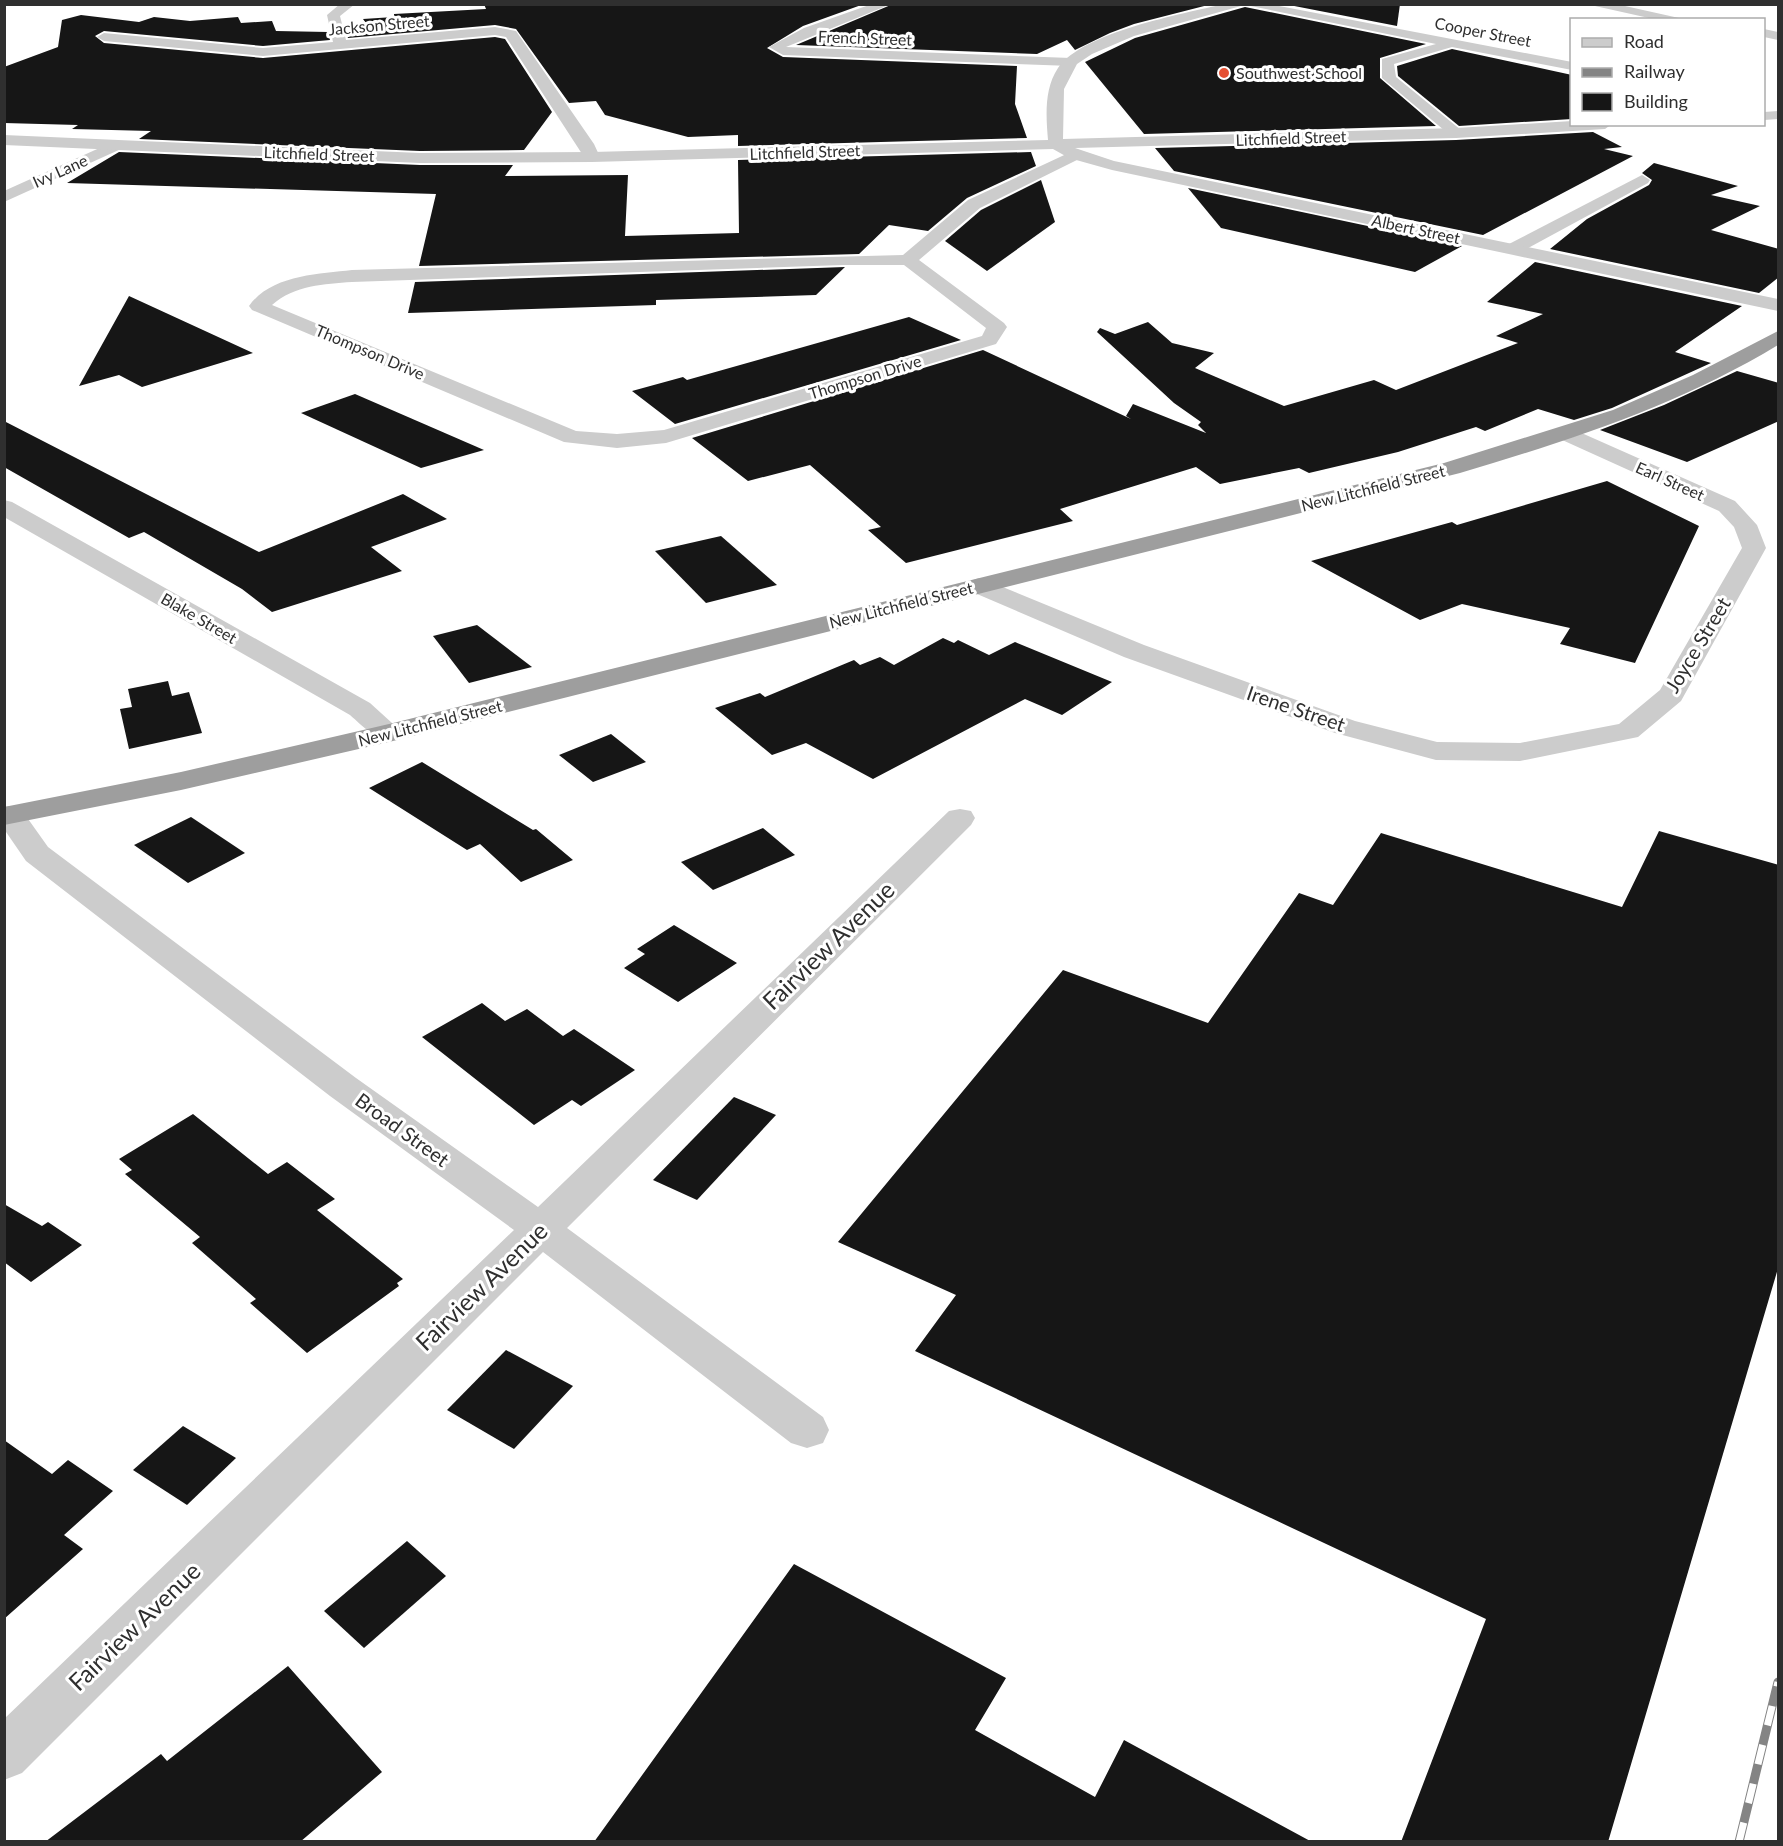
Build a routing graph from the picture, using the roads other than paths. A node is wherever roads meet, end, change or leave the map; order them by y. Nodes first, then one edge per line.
1 (349, 4) edge
2 (885, 4) edge
3 (1242, 4) edge
4 (1246, 4) edge
5 (1592, 4) edge
6 (1671, 18) edge
7 (104, 37) dead end
8 (1452, 43) junction
9 (341, 45) junction
10 (1071, 62) junction
11 (1570, 66) edge
12 (1572, 126) edge
13 (1456, 133) junction
14 (4, 140) edge
15 (1056, 144) junction
16 (115, 146) junction
17 (1075, 155) junction
18 (592, 157) junction
19 (1642, 180) dead end
20 (4, 197) edge
21 (1513, 249) junction
22 (908, 260) junction
23 (1779, 305) edge
24 (1779, 337) edge
25 (1568, 435) junction
26 (4, 507) edge
27 (1754, 548) joint
28 (979, 586) junction
29 (1628, 731) joint
30 (389, 734) junction
31 (7, 815) edge
32 (960, 818) dead end
33 (541, 1229) junction
34 (807, 1430) dead end
35 (4, 1755) edge

1 - 9 street
2 - 10 street, French Street
3 - 10 street
4 - 8 street, Cooper Street
5 - 6 street
7 - 9 street, Jackson Street
8 - 11 street, Cooper Street
8 - 13 street
9 - 18 street, Jackson Street
10 - 15 street
12 - 13 street, Litchfield Street
13 - 15 street, Litchfield Street
14 - 16 street, Litchfield Street
15 - 17 street, Albert Street
15 - 18 street, Litchfield Street
16 - 18 street, Litchfield Street
16 - 20 street, Ivy Lane
17 - 21 street, Albert Street
17 - 22 street
19 - 21 street
21 - 23 street, Albert Street
22 - 22 street, Thompson Drive
24 - 25 highway, New Litchfield Street
25 - 27 street, Earl Street
25 - 28 highway, New Litchfield Street
26 - 30 street, Blake Street
27 - 29 street, Joyce Street
28 - 29 street, Irene Street
28 - 30 highway, New Litchfield Street
30 - 31 highway, New Litchfield Street
31 - 33 street, Broad Street
32 - 33 street, Fairview Avenue
33 - 34 street, Broad Street
33 - 35 street, Fairview Avenue

